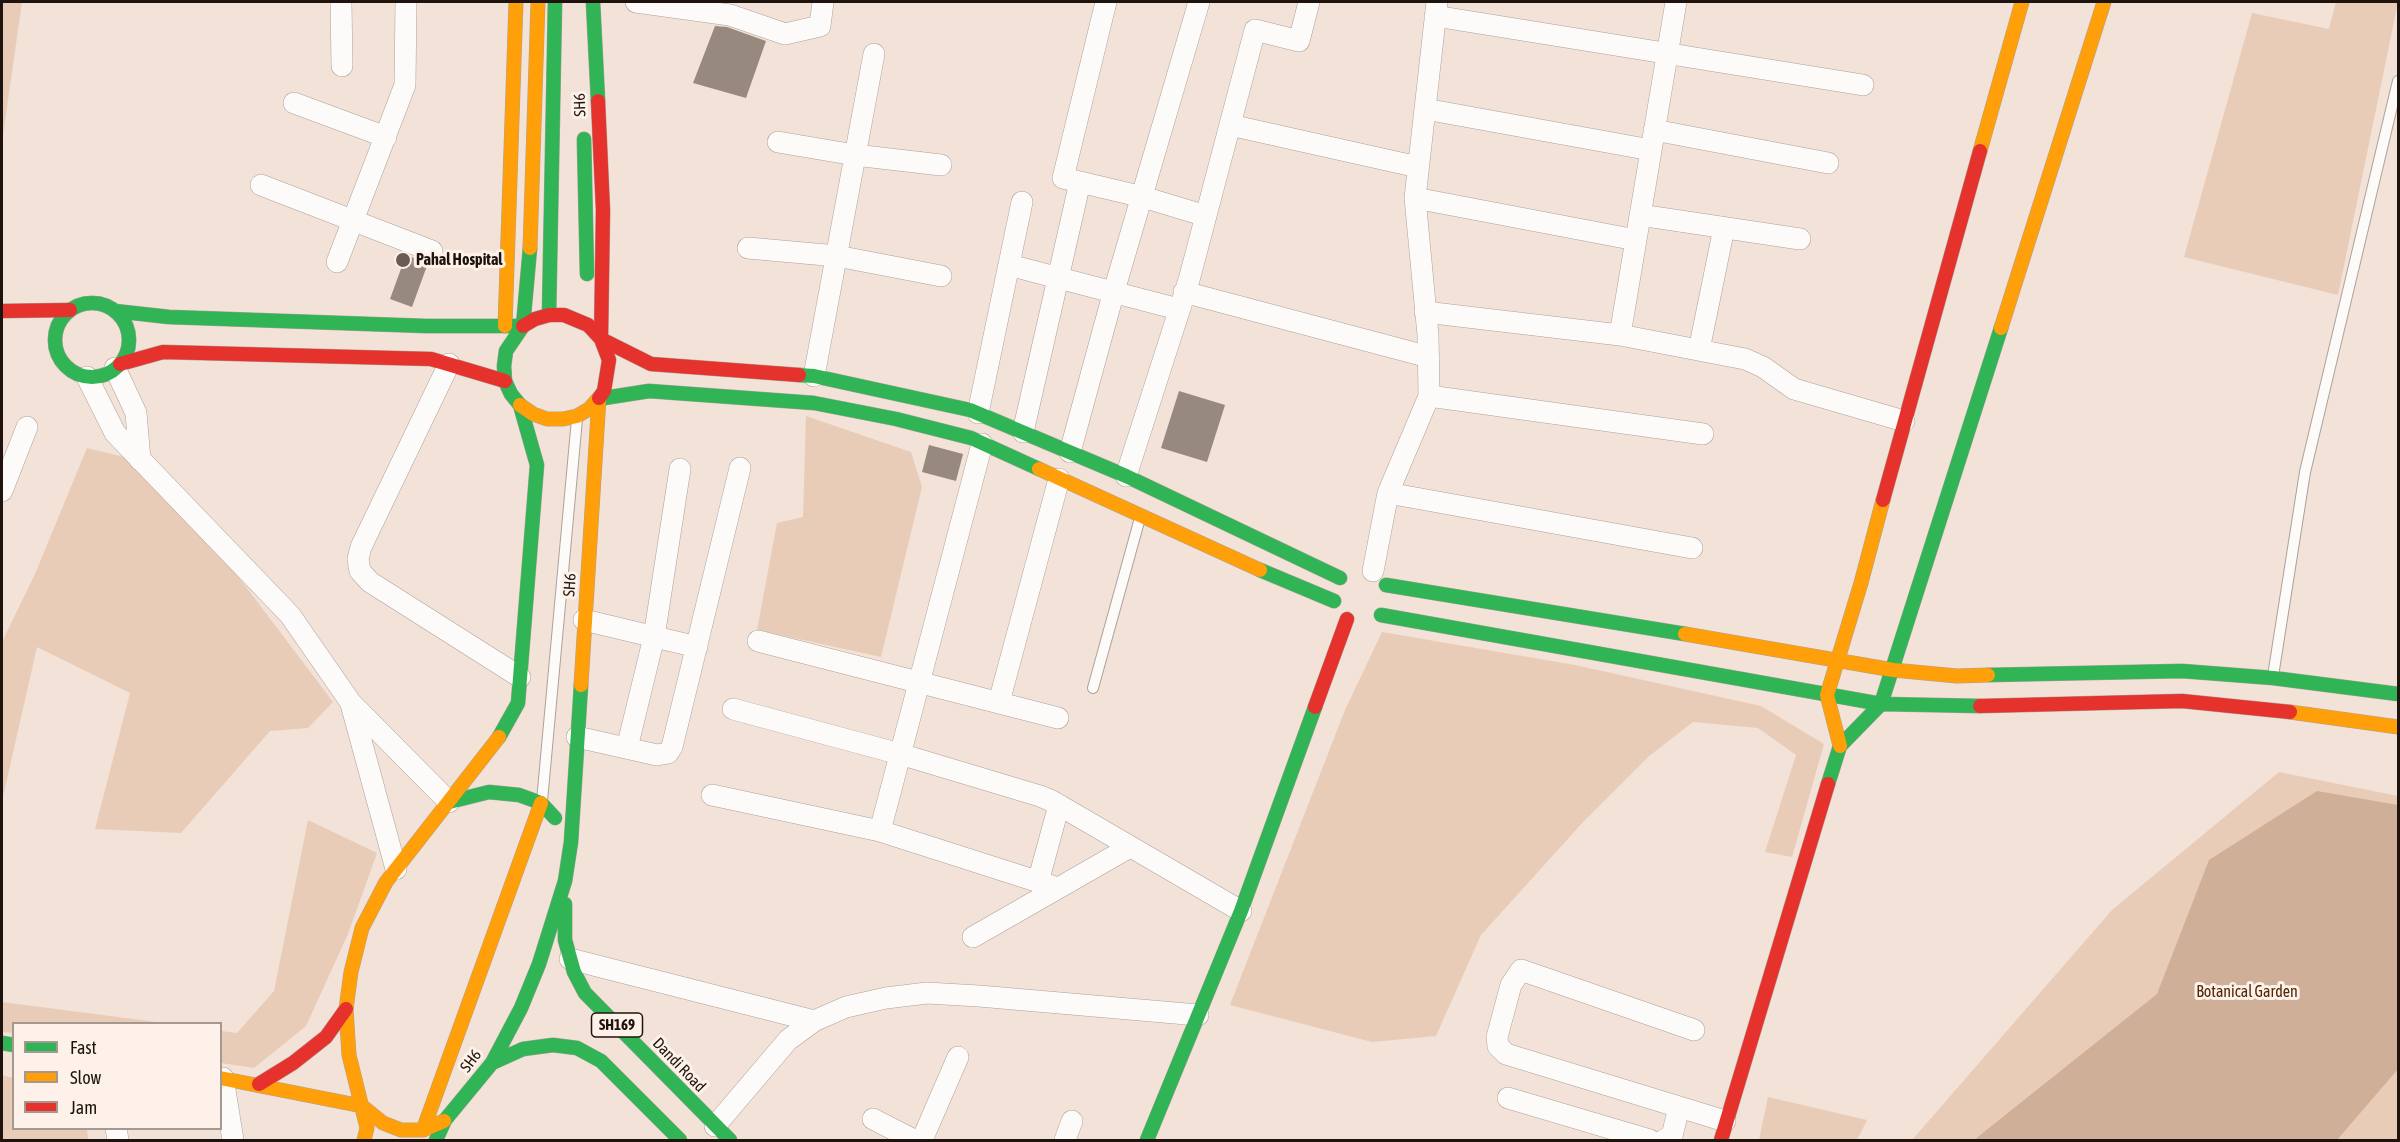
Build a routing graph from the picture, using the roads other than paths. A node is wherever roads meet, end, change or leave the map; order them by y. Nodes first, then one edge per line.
1 (341, 2) edge
2 (405, 2) edge
3 (516, 2) edge
4 (538, 2) edge
5 (555, 2) edge
6 (579, 2) edge
7 (592, 2) edge
8 (636, 2) edge
9 (823, 2) edge
10 (1106, 2) edge
11 (1199, 2) edge
12 (1309, 2) edge
13 (1676, 2) edge
14 (2022, 2) edge
15 (2104, 2) edge
16 (729, 8) edge
17 (1436, 9) edge
18 (874, 54) dead end
19 (1667, 55) junction
20 (342, 66) dead end
21 (2398, 81) edge
22 (1863, 85) dead end
23 (583, 86) dead end
24 (294, 103) dead end
25 (1425, 109) junction
26 (584, 122) dead end
27 (1230, 125) junction
28 (386, 137) junction
29 (1652, 140) junction
30 (778, 142) dead end
31 (855, 156) junction
32 (1828, 163) dead end
33 (941, 165) dead end
34 (1418, 167) junction
35 (1080, 182) junction
36 (261, 185) dead end
37 (1143, 197) junction
38 (1415, 198) junction
39 (1022, 202) dead end
40 (1640, 215) junction
41 (1206, 216) junction
42 (354, 219) junction
43 (1724, 228) junction
44 (1800, 239) dead end
45 (1636, 240) junction
46 (748, 248) dead end
47 (432, 251) dead end
48 (837, 256) junction
49 (337, 262) dead end
50 (1009, 265) junction
51 (941, 276) dead end
52 (1059, 278) junction
53 (1114, 291) junction
54 (1181, 300) junction
55 (2, 310) edge
56 (70, 310) junction
57 (115, 311) junction
58 (1425, 312) junction
59 (549, 315) junction
60 (588, 325) junction
61 (505, 326) junction
62 (523, 326) junction
63 (1620, 334) junction
64 (601, 339) junction
65 (1699, 350) junction
66 (1429, 357) junction
67 (449, 364) junction
68 (117, 366) junction
69 (814, 376) junction
70 (87, 377) junction
71 (505, 381) junction
72 (1429, 396) junction
73 (598, 399) junction
74 (520, 405) junction
75 (978, 414) junction
76 (577, 416) junction
77 (1904, 422) junction
78 (27, 427) dead end
79 (1023, 432) junction
80 (1703, 434) dead end
81 (982, 444) junction
82 (1070, 452) junction
83 (140, 460) junction
84 (740, 468) dead end
85 (680, 469) dead end
86 (1126, 476) junction
87 (1059, 478) junction
88 (2, 491) edge
89 (1388, 493) junction
90 (1141, 516) junction
91 (1692, 548) dead end
92 (1340, 578) junction
93 (1379, 578) junction
94 (1334, 601) junction
95 (1381, 615) junction
96 (584, 620) junction
97 (1347, 620) junction
98 (654, 637) junction
99 (758, 641) dead end
100 (697, 647) junction
101 (1838, 659) junction
102 (1893, 670) junction
103 (520, 677) junction
104 (2273, 678) junction
105 (920, 681) junction
106 (1093, 688) dead end
107 (2398, 694) edge
108 (1827, 695) junction
109 (999, 702) junction
110 (351, 703) junction
111 (1881, 704) junction
112 (732, 710) dead end
113 (1058, 718) dead end
114 (2398, 727) edge
115 (577, 737) junction
116 (1840, 746) junction
117 (627, 748) junction
118 (900, 754) junction
119 (712, 795) dead end
120 (449, 802) junction
121 (542, 803) junction
122 (1059, 805) junction
123 (880, 831) junction
124 (571, 842) junction
125 (1130, 846) junction
126 (396, 869) junction
127 (565, 881) junction
128 (1048, 885) junction
129 (1241, 911) junction
130 (973, 937) dead end
131 (570, 959) junction
132 (346, 1009) junction
133 (1198, 1015) junction
134 (814, 1021) junction
135 (1694, 1030) dead end
136 (958, 1057) dead end
137 (492, 1063) junction
138 (222, 1078) edge
139 (258, 1084) junction
140 (1508, 1098) dead end
141 (362, 1107) junction
142 (1679, 1107) junction
143 (873, 1119) dead end
144 (445, 1120) junction
145 (1723, 1131) edge
146 (723, 1133) edge
147 (366, 1134) edge
148 (421, 1135) edge
149 (233, 1140) edge
150 (436, 1140) edge
151 (680, 1140) edge
152 (914, 1140) edge
153 (922, 1140) edge
154 (1147, 1140) edge
155 (1650, 1140) edge
156 (1664, 1140) edge

1 - 20 street
2 - 28 street
3 - 61 main road
4 - 62 main road
5 - 59 main road
6 - 23 main road
7 - 64 main road, SH6
8 - 16 street
9 - 16 street
10 - 35 street
11 - 37 street
12 - 27 street
13 - 19 street
14 - 77 main road
15 - 102 main road
17 - 19 street
17 - 25 street
18 - 31 street
19 - 22 street
19 - 29 street
21 - 104 lane
24 - 28 street
25 - 29 street
25 - 34 street
26 - 60 main road
27 - 34 street
27 - 41 street
28 - 42 street
29 - 32 street
29 - 40 street
30 - 31 street
31 - 33 street
31 - 48 street
34 - 38 street
35 - 37 street
35 - 52 street
36 - 42 street
37 - 41 street
37 - 53 street
38 - 45 street
38 - 58 street
39 - 50 street
40 - 43 street
40 - 45 street
41 - 54 street
42 - 47 street
42 - 49 street
43 - 44 street
43 - 65 street
45 - 63 street
46 - 48 street
48 - 51 street
48 - 69 street
50 - 52 street
50 - 75 street
52 - 53 street
52 - 79 street
53 - 54 street
53 - 82 street
54 - 66 street
54 - 86 street
55 - 56 main road
56 - 57 main road
56 - 70 main road
57 - 61 main road
57 - 68 main road
58 - 63 street
58 - 66 street
59 - 60 main road
59 - 62 main road
60 - 64 main road
61 - 62 main road
62 - 71 main road
63 - 65 street
64 - 69 main road
64 - 73 main road, SH6
65 - 77 street
66 - 72 street
67 - 68 main road
67 - 71 main road
67 - 103 street
68 - 70 main road
68 - 83 street
69 - 75 main road
70 - 83 street
71 - 74 main road
72 - 80 street
72 - 89 street
73 - 76 main road
73 - 81 main road
73 - 96 main road, SH6
74 - 76 main road
74 - 103 main road
75 - 79 main road
76 - 121 lane
77 - 101 main road
78 - 88 street
79 - 82 main road
81 - 87 main road
81 - 105 street
82 - 86 main road
83 - 110 street
84 - 100 street
85 - 98 street
86 - 92 main road
87 - 90 main road
87 - 109 street
89 - 91 street
89 - 93 street
90 - 94 main road
90 - 106 lane
92 - 93 main road
92 - 94 main road
93 - 95 main road
93 - 101 main road
94 - 97 main road
95 - 97 main road
95 - 108 main road
96 - 98 street
96 - 115 main road, SH6
97 - 129 main road
98 - 100 street
98 - 117 street
99 - 105 street
100 - 117 street
101 - 102 main road
101 - 108 main road
102 - 104 main road
102 - 111 main road
103 - 120 main road
104 - 107 main road
105 - 109 street
105 - 118 street
108 - 111 main road
108 - 116 main road
109 - 113 street
110 - 120 street
110 - 126 street
111 - 114 main road
111 - 116 main road
112 - 118 street
115 - 117 street
115 - 124 main road, SH6
116 - 145 main road
118 - 122 street
118 - 123 street
119 - 123 street
120 - 121 main road
120 - 126 main road
121 - 124 main road
121 - 148 main road
122 - 125 street
122 - 128 street
123 - 128 street
124 - 127 main road, SH6
125 - 128 street
125 - 129 street
126 - 132 main road
127 - 131 main road, Dandi Road / SH169
127 - 137 main road, SH6
128 - 130 street
129 - 133 main road
131 - 134 street
131 - 146 main road, Dandi Road / SH169
132 - 139 main road
132 - 141 main road
133 - 134 street
133 - 154 main road
134 - 146 street
135 - 142 street
136 - 153 street
137 - 144 main road, SH6
137 - 151 main road, SH169
138 - 139 main road
138 - 149 street
139 - 141 main road
140 - 155 street
141 - 147 main road
141 - 148 main road
142 - 145 street
142 - 156 street
143 - 152 street
144 - 148 main road
144 - 150 main road, SH6

